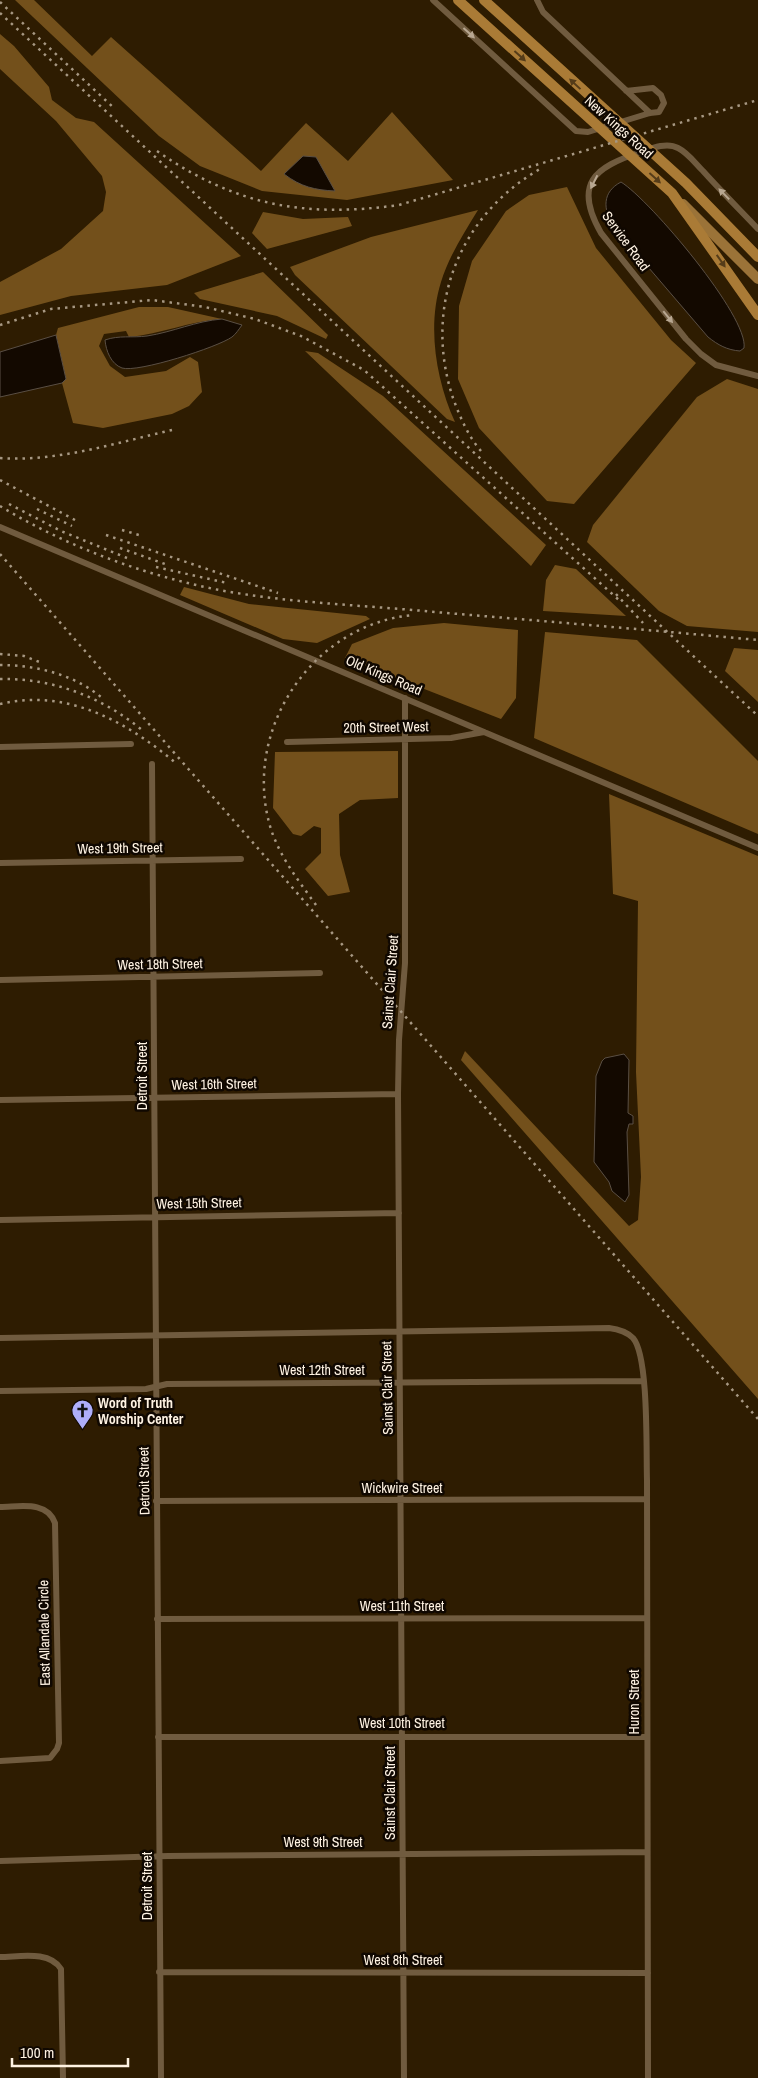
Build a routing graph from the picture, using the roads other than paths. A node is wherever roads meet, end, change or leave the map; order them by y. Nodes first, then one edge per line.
1 (433, 0) edge
2 (458, 0) edge
3 (484, 0) edge
4 (537, 0) edge
5 (626, 91) junction
6 (650, 113) junction
7 (672, 193) junction
8 (758, 229) edge
9 (758, 256) edge
10 (758, 279) edge
11 (758, 315) edge
12 (758, 377) edge
13 (0, 526) edge
14 (405, 698) junction
15 (486, 732) junction
16 (406, 740) junction
17 (287, 742) dead end
18 (131, 744) dead end
19 (0, 747) edge
20 (152, 764) dead end
21 (758, 848) edge
22 (241, 859) dead end
23 (154, 860) junction
24 (0, 863) edge
25 (320, 973) dead end
26 (154, 977) junction
27 (0, 980) edge
28 (398, 1094) junction
29 (155, 1097) junction
30 (0, 1100) edge
31 (398, 1212) junction
32 (154, 1216) junction
33 (0, 1220) edge
34 (399, 1331) junction
35 (155, 1335) junction
36 (0, 1338) edge
37 (644, 1380) junction
38 (400, 1382) junction
39 (155, 1387) junction
40 (0, 1391) edge
41 (647, 1499) junction
42 (401, 1500) junction
43 (156, 1501) junction
44 (0, 1508) edge
45 (401, 1618) junction
46 (646, 1618) junction
47 (157, 1619) junction
48 (402, 1736) junction
49 (158, 1737) junction
50 (646, 1737) junction
51 (0, 1761) edge
52 (647, 1852) junction
53 (402, 1854) junction
54 (159, 1856) junction
55 (0, 1861) edge
56 (0, 1957) edge
57 (159, 1972) junction
58 (403, 1973) junction
59 (648, 1973) junction
60 (63, 2078) edge
61 (161, 2078) edge
62 (404, 2078) edge
63 (648, 2078) edge

1 -> 6 street
2 -> 7 highway, New Kings Road
9 -> 3 highway, New Kings Road
4 - 5 street
5 - 6 street
5 - 6 street
7 - 10 main road, New Kings Road
7 -> 11 highway
8 -> 12 street, Service Road
13 - 14 street, Old Kings Road
14 - 15 street, Old Kings Road
14 - 16 street, Sainst Clair Street
15 - 16 street, 20th Street West
15 - 21 street, Old Kings Road
16 - 17 street, 20th Street West
16 - 28 street, Sainst Clair Street
18 - 19 street
20 - 23 street, Detroit Street
22 - 23 street, West 19th Street
23 - 24 street, West 19th Street
23 - 26 street, Detroit Street
25 - 26 street, West 18th Street
26 - 27 street, West 18th Street
26 - 29 street, Detroit Street
28 - 29 street, West 16th Street
28 - 31 street, Sainst Clair Street
29 - 30 street, West 16th Street
29 - 32 street, Detroit Street
31 - 32 street, West 15th Street
31 - 34 street, Sainst Clair Street
32 - 33 street, West 15th Street
32 - 35 street, Detroit Street
34 - 35 street
34 - 37 street, Huron Street
34 - 38 street, Sainst Clair Street
35 - 36 street
35 - 39 street, Detroit Street
37 - 38 street, West 12th Street
37 - 41 street, Huron Street
38 - 39 street, West 12th Street
38 - 42 street, Sainst Clair Street
39 - 40 street, West 12th Street
39 - 43 street, Detroit Street
41 - 42 street, Wickwire Street
41 - 46 street, Huron Street
42 - 43 street, Wickwire Street
42 - 45 street, Sainst Clair Street
43 - 47 street, Detroit Street
44 - 51 street, East Allandale Circle
45 - 46 street, West 11th Street
45 - 47 street, West 11th Street
45 - 48 street, Sainst Clair Street
46 - 50 street, Huron Street
47 - 49 street, Detroit Street
48 - 49 street, West 10th Street
48 - 50 street, West 10th Street
48 - 53 street, Sainst Clair Street
49 - 54 street, Detroit Street
50 - 52 street, Huron Street
52 - 53 street, West 9th Street
52 - 59 street, Huron Street
53 - 54 street, West 9th Street
53 - 58 street, Sainst Clair Street
54 - 55 street, West 9th Street
54 - 57 street, Detroit Street
56 - 60 street
57 - 58 street, West 8th Street
57 - 61 street, Detroit Street
58 - 59 street, West 8th Street
58 - 62 street, Sainst Clair Street
59 - 63 street, Huron Street

